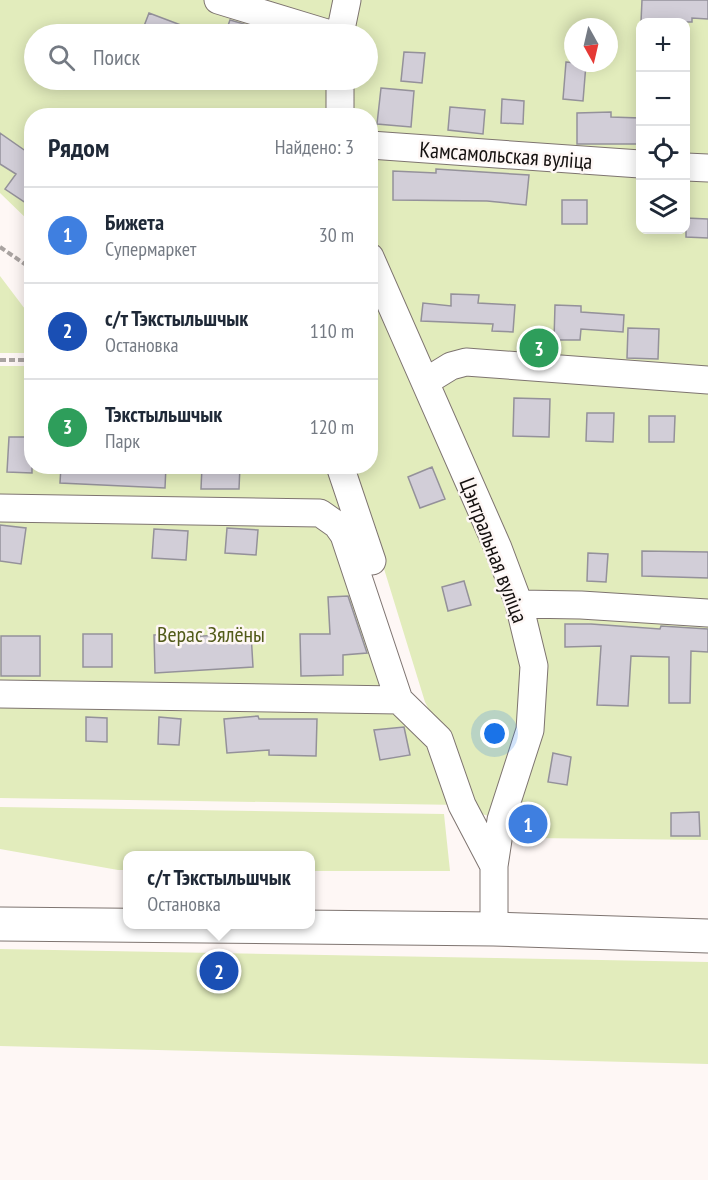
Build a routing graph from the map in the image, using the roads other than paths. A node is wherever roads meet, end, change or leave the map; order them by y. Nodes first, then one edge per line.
1 (218, 0) edge
2 (347, 0) edge
3 (297, 24) edge
4 (342, 24) edge
5 (340, 90) edge
6 (340, 108) edge
7 (378, 147) edge
8 (636, 164) edge
9 (690, 167) edge
10 (708, 168) edge
11 (378, 275) edge
12 (708, 380) edge
13 (425, 382) junction
14 (343, 474) edge
15 (0, 508) edge
16 (519, 604) junction
17 (708, 613) edge
18 (0, 694) edge
19 (399, 700) junction
20 (439, 739) junction
21 (494, 866) junction
22 (0, 924) edge
23 (123, 925) edge
24 (315, 927) edge
25 (494, 929) junction
26 (708, 936) edge

1 - 3 street
2 - 4 street
5 - 6 street
7 - 8 street, Камсамольская вуліца
9 - 10 street
11 - 13 street, Цэнтральная вуліца
12 - 13 street
13 - 16 street, Цэнтральная вуліца
14 - 20 street
15 - 19 street
16 - 17 street
16 - 21 street, Цэнтральная вуліца
18 - 19 street
19 - 20 street
20 - 21 street
21 - 25 street, Цэнтральная вуліца
22 - 23 main road
24 - 25 main road
25 - 26 main road

